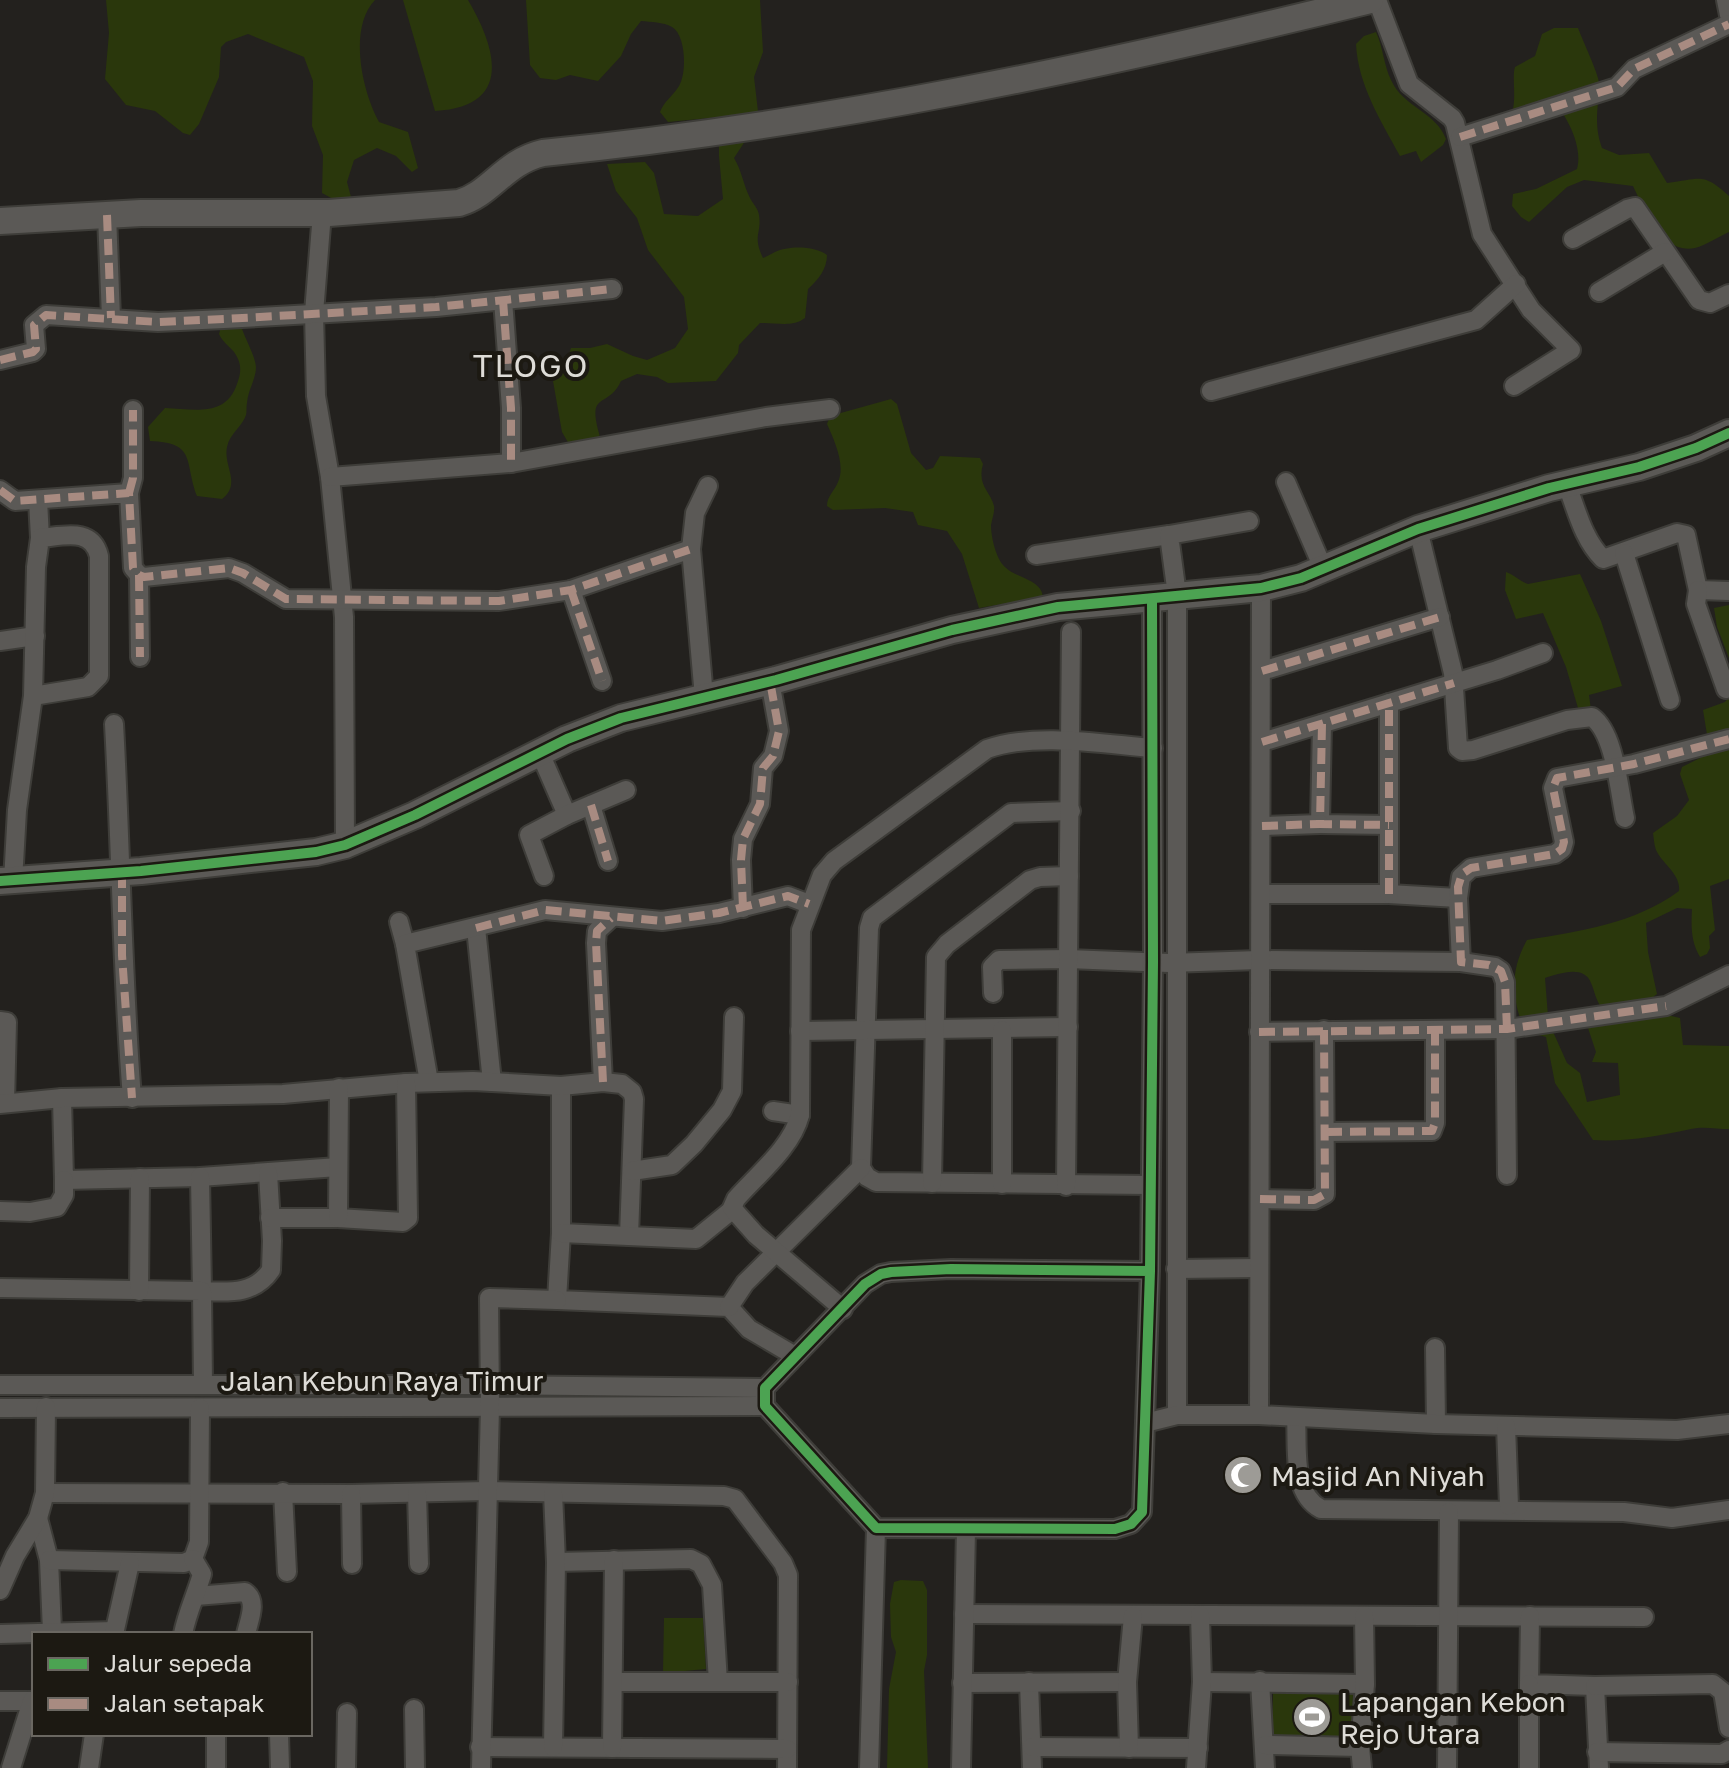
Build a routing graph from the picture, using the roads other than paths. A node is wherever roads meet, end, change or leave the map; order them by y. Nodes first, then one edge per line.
1 (1370, 0) edge
2 (1377, 0) edge
3 (1726, 0) edge
4 (1729, 15) edge
5 (1729, 24) edge
6 (1460, 137) junction
7 (322, 213) junction
8 (107, 215) junction
9 (0, 221) edge
10 (1573, 239) dead end
11 (1665, 252) junction
12 (1516, 284) junction
13 (612, 289) dead end
14 (1599, 292) dead end
15 (1729, 294) edge
16 (503, 300) junction
17 (314, 313) junction
18 (111, 318) junction
19 (0, 360) edge
20 (1514, 386) dead end
21 (1211, 391) dead end
22 (830, 409) dead end
23 (133, 410) dead end
24 (1729, 433) edge
25 (511, 463) junction
26 (330, 477) junction
27 (1286, 482) dead end
28 (1567, 485) junction
29 (708, 486) dead end
30 (0, 490) edge
31 (129, 493) junction
32 (38, 500) junction
33 (1249, 521) dead end
34 (1418, 529) junction
35 (1169, 535) junction
36 (40, 538) junction
37 (691, 549) junction
38 (1624, 553) junction
39 (1036, 555) dead end
40 (1323, 568) junction
41 (139, 575) junction
42 (1261, 588) junction
43 (571, 590) junction
44 (1698, 590) junction
45 (1729, 591) edge
46 (1164, 597) junction
47 (342, 598) junction
48 (1440, 617) junction
49 (1071, 632) dead end
50 (35, 636) junction
51 (0, 641) edge
52 (1543, 653) dead end
53 (140, 657) dead end
54 (1262, 671) junction
55 (602, 681) dead end
56 (770, 681) junction
57 (1454, 683) junction
58 (1726, 689) dead end
59 (33, 696) junction
60 (704, 697) junction
61 (1670, 700) dead end
62 (1389, 703) junction
63 (114, 724) dead end
64 (1322, 724) junction
65 (1729, 739) edge
66 (1072, 742) junction
67 (1262, 742) junction
68 (1153, 748) junction
69 (540, 753) junction
70 (1617, 765) junction
71 (626, 790) dead end
72 (591, 805) junction
73 (1071, 811) junction
74 (567, 815) junction
75 (1625, 818) dead end
76 (1320, 824) junction
77 (1389, 825) junction
78 (1262, 826) junction
79 (345, 845) junction
80 (608, 861) dead end
81 (122, 872) junction
82 (544, 876) dead end
83 (1069, 876) junction
84 (7, 881) edge
85 (1262, 894) junction
86 (1389, 894) junction
87 (1458, 898) junction
88 (809, 904) junction
89 (743, 908) junction
90 (611, 918) junction
91 (399, 922) dead end
92 (476, 928) junction
93 (405, 944) junction
94 (1068, 959) junction
95 (1259, 960) junction
96 (1153, 962) junction
97 (1461, 962) junction
98 (1178, 963) junction
99 (1729, 975) edge
100 (993, 993) dead end
101 (734, 1017) dead end
102 (0, 1021) edge
103 (1068, 1027) junction
104 (867, 1028) junction
105 (934, 1028) junction
106 (1507, 1029) junction
107 (1002, 1030) junction
108 (1324, 1030) junction
109 (800, 1031) junction
110 (1435, 1031) junction
111 (1259, 1032) junction
112 (429, 1082) junction
113 (492, 1082) junction
114 (603, 1082) junction
115 (406, 1083) junction
116 (561, 1086) junction
117 (339, 1088) junction
118 (62, 1098) junction
119 (132, 1098) junction
120 (2, 1103) edge
121 (773, 1111) dead end
122 (800, 1115) junction
123 (1326, 1132) junction
124 (338, 1167) junction
125 (861, 1168) junction
126 (632, 1171) junction
127 (268, 1173) junction
128 (1507, 1175) dead end
129 (200, 1177) junction
130 (140, 1178) junction
131 (64, 1180) junction
132 (932, 1183) junction
133 (1002, 1184) junction
134 (1149, 1185) junction
135 (1066, 1186) junction
136 (1260, 1199) junction
137 (733, 1209) junction
138 (0, 1211) edge
139 (270, 1218) junction
140 (338, 1218) junction
141 (561, 1233) junction
142 (629, 1236) junction
143 (777, 1251) junction
144 (1258, 1268) junction
145 (1176, 1269) junction
146 (1150, 1271) junction
147 (0, 1288) edge
148 (139, 1291) junction
149 (202, 1291) junction
150 (557, 1300) junction
151 (729, 1307) junction
152 (843, 1309) junction
153 (1435, 1348) dead end
154 (795, 1356) junction
155 (203, 1384) junction
156 (0, 1385) edge
157 (489, 1385) junction
158 (765, 1397) junction
159 (46, 1407) junction
160 (490, 1407) junction
161 (0, 1408) edge
162 (200, 1408) junction
163 (1177, 1415) junction
164 (1259, 1415) junction
165 (1296, 1418) junction
166 (1145, 1423) junction
167 (1436, 1424) junction
168 (1729, 1424) edge
169 (1506, 1426) junction
170 (487, 1491) junction
171 (283, 1492) junction
172 (45, 1493) junction
173 (199, 1493) junction
174 (417, 1493) junction
175 (553, 1493) junction
176 (351, 1494) junction
177 (1509, 1506) dead end
178 (1729, 1510) edge
179 (1449, 1512) junction
180 (38, 1518) junction
181 (876, 1528) junction
182 (966, 1529) junction
183 (193, 1559) junction
184 (49, 1560) junction
185 (614, 1560) junction
186 (556, 1562) junction
187 (130, 1563) junction
188 (352, 1564) dead end
189 (419, 1564) dead end
190 (287, 1572) dead end
191 (0, 1590) edge
192 (196, 1596) junction
193 (964, 1614) junction
194 (1200, 1615) junction
195 (1450, 1615) junction
196 (1133, 1616) junction
197 (1364, 1616) junction
198 (1530, 1616) junction
199 (1644, 1617) dead end
200 (52, 1631) junction
201 (32, 1632) edge
202 (35, 1632) edge
203 (114, 1632) edge
204 (183, 1632) edge
205 (246, 1632) edge
206 (0, 1634) edge
207 (1260, 1681) junction
208 (613, 1682) junction
209 (718, 1682) junction
210 (788, 1682) junction
211 (1029, 1682) junction
212 (1127, 1682) junction
213 (1202, 1682) junction
214 (962, 1683) junction
215 (1365, 1684) junction
216 (1529, 1684) junction
217 (1595, 1686) junction
218 (0, 1701) edge
219 (32, 1701) edge
220 (32, 1704) edge
221 (414, 1709) dead end
222 (347, 1713) dead end
223 (1729, 1728) edge
224 (94, 1736) edge
225 (216, 1736) edge
226 (279, 1736) edge
227 (1265, 1745) junction
228 (480, 1747) junction
229 (553, 1747) junction
230 (1032, 1747) junction
231 (1360, 1747) junction
232 (612, 1748) junction
233 (1129, 1748) junction
234 (1198, 1748) junction
235 (787, 1749) junction
236 (1729, 1750) edge
237 (1598, 1760) edge
238 (11, 1768) edge
239 (89, 1768) edge
240 (216, 1768) edge
241 (280, 1768) edge
242 (346, 1768) edge
243 (415, 1768) edge
244 (481, 1768) edge
245 (787, 1768) edge
246 (869, 1768) edge
247 (961, 1768) edge
248 (1032, 1768) edge
249 (1196, 1768) edge
250 (1265, 1768) edge
251 (1362, 1768) edge
252 (1447, 1768) edge
253 (1529, 1768) edge

1 - 7 street
2 - 6 street
3 - 4 street
5 - 6 street
6 - 12 street
7 - 8 street
7 - 17 street
8 - 9 street
8 - 18 street
10 - 11 street
11 - 14 street
11 - 15 street
12 - 20 street
12 - 21 street
13 - 16 street
16 - 17 street
16 - 25 street
17 - 18 street
17 - 26 street
18 - 19 street
22 - 25 street
23 - 31 street
24 - 28 street
25 - 26 street
26 - 47 street
27 - 40 street
28 - 34 street
28 - 38 street
29 - 37 street
30 - 32 street
31 - 32 street
31 - 41 street
32 - 36 street
33 - 35 street
34 - 40 street
34 - 48 street
35 - 39 street
35 - 46 street
36 - 50 street
36 - 59 street
37 - 43 street
37 - 60 street
38 - 44 street
38 - 61 street
40 - 42 street
41 - 47 street
41 - 53 street
42 - 46 street
42 - 54 street
43 - 47 street
43 - 55 street
44 - 45 street
44 - 58 street
46 - 56 street
46 - 68 street
46 - 98 street
47 - 79 street
48 - 54 street
48 - 57 street
49 - 66 street
50 - 51 street
50 - 59 street
52 - 57 street
54 - 67 street
56 - 60 street
56 - 89 street
57 - 62 street
57 - 70 street
59 - 84 street
60 - 69 street
62 - 64 street
62 - 77 street
63 - 81 street
64 - 67 street
64 - 76 street
65 - 70 street
66 - 68 street
66 - 73 street
66 - 88 street
67 - 78 street
68 - 96 street
69 - 74 street
69 - 79 street
70 - 75 street
70 - 87 street
71 - 72 street
72 - 74 street
72 - 80 street
73 - 83 street
73 - 104 street
74 - 82 street
76 - 77 street
76 - 78 street
77 - 86 street
78 - 85 street
79 - 81 street
81 - 84 street
81 - 119 street
83 - 94 street
83 - 105 street
85 - 86 street
85 - 95 street
86 - 87 street
87 - 97 street
88 - 89 street
88 - 109 street
89 - 90 street
90 - 92 street
90 - 114 street
91 - 93 street
92 - 93 street
92 - 113 street
93 - 112 street
94 - 96 street
94 - 100 street
94 - 103 street
95 - 97 street
95 - 98 street
95 - 111 street
96 - 98 street
96 - 134 street
97 - 106 street
98 - 145 street
99 - 106 street
101 - 126 street
102 - 120 street
103 - 107 street
103 - 135 street
104 - 105 street
104 - 109 street
104 - 125 street
105 - 107 street
105 - 132 street
106 - 110 street
106 - 128 street
107 - 133 street
108 - 110 street
108 - 111 street
108 - 123 street
109 - 122 street
110 - 123 street
111 - 136 street
112 - 113 street
112 - 115 street
113 - 116 street
114 - 116 street
114 - 126 street
115 - 117 street
115 - 140 street
116 - 141 street
117 - 119 street
117 - 124 street
118 - 119 street
118 - 120 street
118 - 131 street
121 - 122 street
122 - 137 street
123 - 136 street
124 - 127 street
124 - 140 street
125 - 132 street
125 - 143 street
126 - 142 street
127 - 129 street
127 - 139 street
129 - 130 street
129 - 149 street
130 - 131 street
130 - 148 street
131 - 138 street
132 - 133 street
133 - 135 street
134 - 135 street
134 - 146 street
136 - 144 street
137 - 142 street
137 - 143 street
139 - 140 street
139 - 149 street
141 - 142 street
141 - 150 street
143 - 151 street
143 - 152 street
144 - 145 street
144 - 164 street
145 - 163 street
146 - 152 street
146 - 166 street
147 - 148 street
148 - 149 street
149 - 155 street
150 - 151 street
150 - 157 street
151 - 154 street
152 - 154 street
153 - 167 street
154 - 158 street
155 - 156 street, Jalan Kebun Raya Timur
155 - 157 street, Jalan Kebun Raya Timur
157 - 158 street, Jalan Kebun Raya Timur
157 - 160 street
158 - 160 street, Jalan Kebun Raya Timur
158 - 181 street
159 - 161 street, Jalan Kebun Raya Timur
159 - 162 street, Jalan Kebun Raya Timur
159 - 172 street
160 - 162 street, Jalan Kebun Raya Timur
160 - 170 street
162 - 173 street
163 - 164 street
163 - 166 street
164 - 165 street
165 - 167 street
165 - 179 street
166 - 182 street
167 - 169 street
168 - 169 street
169 - 177 street
170 - 174 street
170 - 175 street
170 - 228 street
171 - 173 street
171 - 176 street
171 - 190 street
172 - 173 street
172 - 180 street
173 - 183 street
174 - 176 street
174 - 189 street
175 - 186 street
175 - 210 street
176 - 188 street
178 - 179 street
179 - 195 street
180 - 184 street
180 - 191 street
181 - 182 street
181 - 246 street
182 - 193 street
183 - 187 street
183 - 192 street
184 - 187 street
184 - 200 street
185 - 186 street
185 - 208 street
185 - 209 street
186 - 229 street
187 - 203 street
192 - 204 street
192 - 205 street
193 - 196 street
193 - 214 street
194 - 196 street
194 - 197 street
194 - 213 street
195 - 197 street
195 - 198 street
195 - 252 street
196 - 212 street
197 - 215 street
198 - 199 street
198 - 216 street
200 - 202 street
200 - 203 street
201 - 206 street
207 - 213 street
207 - 215 street
207 - 227 street
208 - 209 street
208 - 232 street
209 - 210 street
210 - 235 street
211 - 212 street
211 - 214 street
211 - 230 street
212 - 233 street
213 - 234 street
214 - 247 street
215 - 231 street
216 - 217 street
216 - 253 street
217 - 223 street
217 - 237 street
218 - 219 street
220 - 238 street
221 - 243 street
222 - 242 street
224 - 239 street
225 - 240 street
226 - 241 street
227 - 231 street
227 - 250 street
228 - 229 street
228 - 244 street
229 - 232 street
230 - 233 street
230 - 248 street
231 - 251 street
232 - 235 street
233 - 234 street
234 - 249 street
235 - 245 street
236 - 237 street

